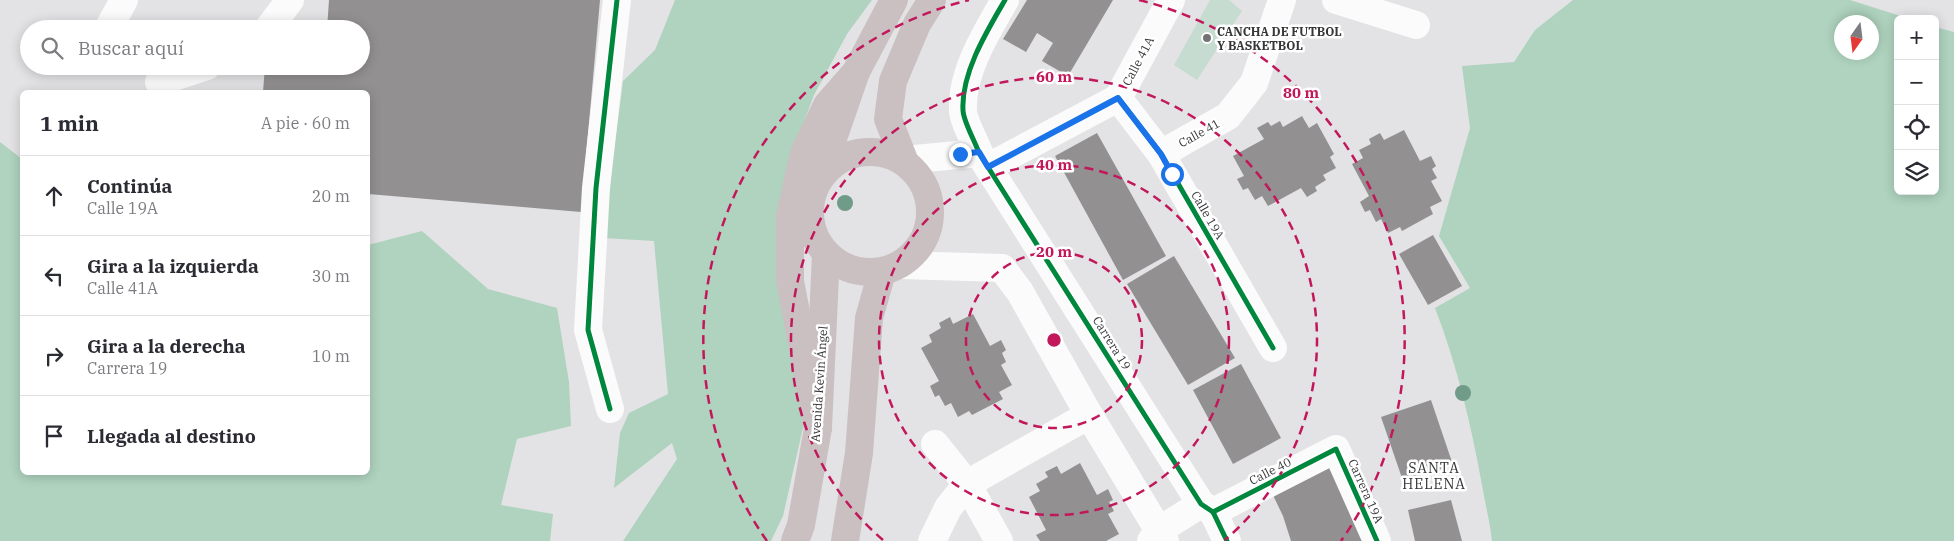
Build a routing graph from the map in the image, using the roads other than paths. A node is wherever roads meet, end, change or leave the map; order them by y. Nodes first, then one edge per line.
1 (124, 0) edge
2 (290, 0) edge
3 (617, 0) edge
4 (894, 0) edge
5 (932, 0) edge
6 (1005, 0) edge
7 (1171, 0) edge
8 (1282, 0) edge
9 (1336, 0) edge
10 (113, 20) edge
11 (275, 20) edge
12 (1416, 25) dead end
13 (856, 72) junction
14 (180, 75) edge
15 (159, 82) dead end
16 (1118, 98) junction
17 (1161, 154) junction
18 (904, 160) junction
19 (983, 160) junction
20 (819, 178) junction
21 (1035, 239) junction
22 (826, 254) junction
23 (891, 268) junction
24 (1002, 268) junction
25 (1273, 348) dead end
26 (610, 409) dead end
27 (1089, 415) junction
28 (818, 428) junction
29 (936, 444) dead end
30 (1336, 449) joint
31 (967, 484) junction
32 (1207, 508) junction
33 (1158, 538) edge
34 (796, 541) edge
35 (845, 541) edge
36 (932, 541) edge
37 (999, 541) edge
38 (1227, 541) edge
39 (1377, 541) edge

1 - 10 street
2 - 11 street
3 - 26 street
4 - 13 main road
5 - 18 main road
6 - 19 street, Carrera 19
7 - 16 street, Calle 41A
8 - 17 street, Calle 41
9 - 12 street
13 - 20 main road
13 - 28 main road
14 - 15 street
16 - 17 street, Calle 19A
16 - 19 street, Calle 41A
17 - 25 street, Calle 19A
18 - 19 street
18 - 20 main road
18 - 23 main road
19 - 21 street, Carrera 19
20 - 22 main road
21 - 24 street
21 - 32 street, Carrera 19
22 - 23 main road
22 - 28 main road, Avenida Kevin Ángel
23 - 24 street
23 - 35 main road
24 - 27 street
27 - 31 street
27 - 33 street
28 - 34 main road, Avenida Kevin Ángel
29 - 31 street
30 - 32 street, Calle 40
30 - 39 street, Carrera 19A
31 - 36 street
31 - 37 street
32 - 33 street, Calle 40
32 - 38 street, Carrera 19

